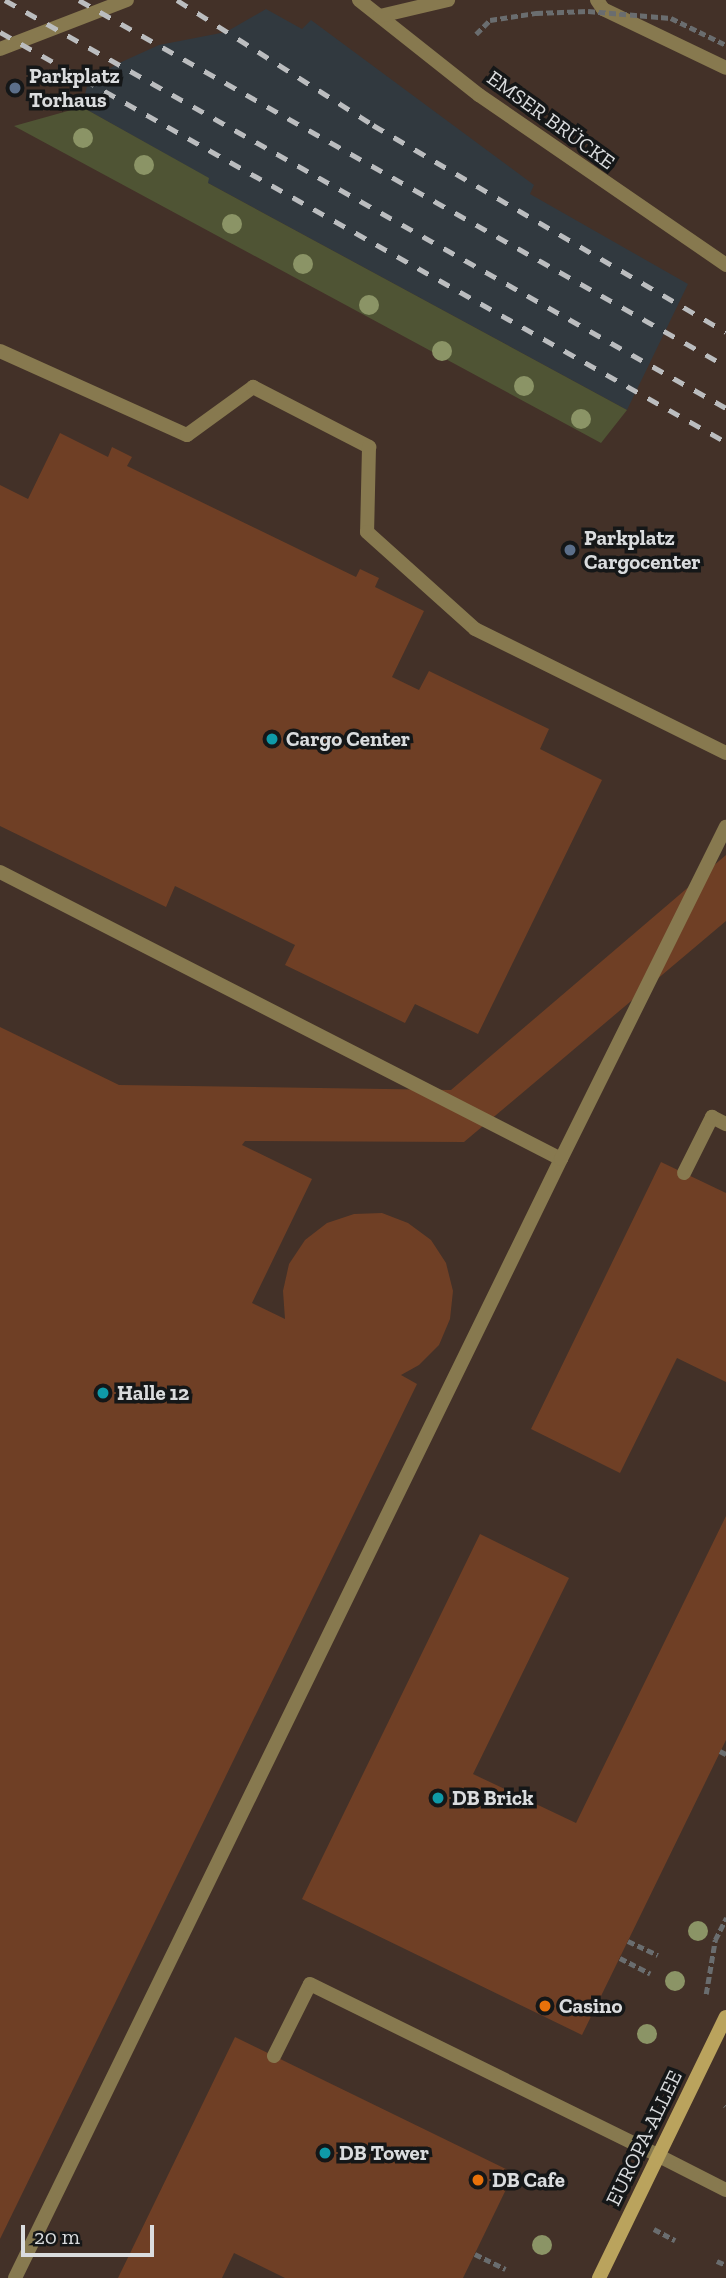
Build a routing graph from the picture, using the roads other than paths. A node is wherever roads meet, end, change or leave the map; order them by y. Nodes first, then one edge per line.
1 (127, 0) edge
2 (359, 0) edge
3 (448, 0) edge
4 (584, 0) edge
5 (600, 4) edge
6 (380, 16) junction
7 (0, 49) edge
8 (726, 68) edge
9 (726, 265) edge
10 (0, 351) edge
11 (726, 753) edge
12 (726, 827) edge
13 (0, 872) edge
14 (726, 1124) edge
15 (561, 1159) junction
16 (684, 1173) dead end
17 (726, 2017) edge
18 (274, 2056) dead end
19 (659, 2156) junction
20 (726, 2190) edge
21 (15, 2278) edge
22 (599, 2278) edge

1 - 7 street
2 - 6 street, EMSER BRÜCKE
3 - 6 street, bridge
4 - 5 street
5 - 8 street
6 - 9 street, EMSER BRÜCKE
10 - 11 street
12 - 15 street
13 - 15 street
14 - 16 street
15 - 21 street
17 - 19 street, EUROPA-ALLEE
18 - 19 street
19 - 20 street
19 - 22 street, EUROPA-ALLEE

